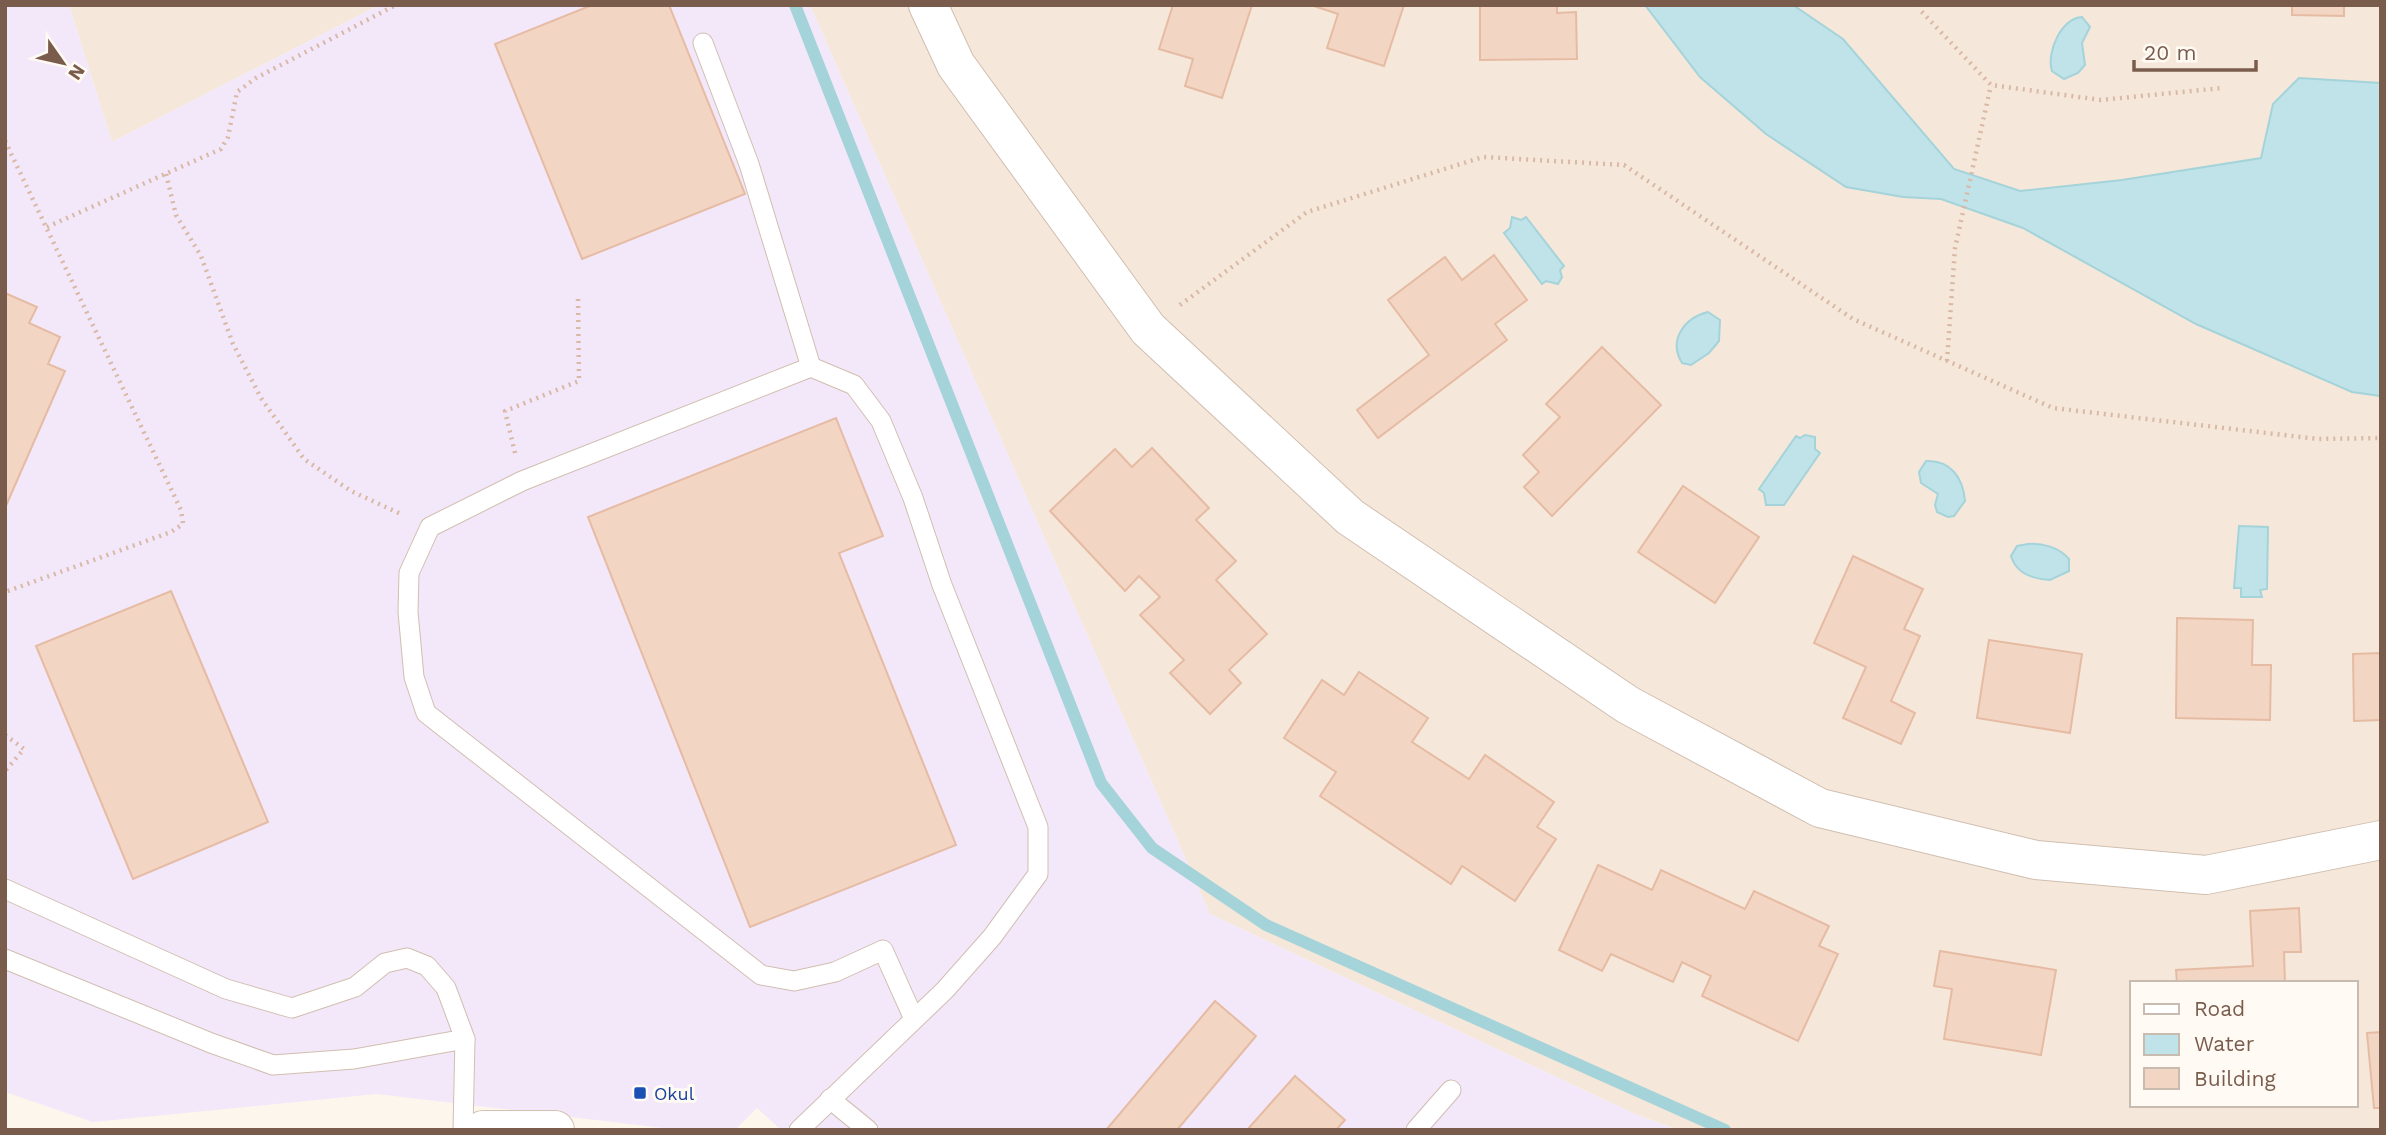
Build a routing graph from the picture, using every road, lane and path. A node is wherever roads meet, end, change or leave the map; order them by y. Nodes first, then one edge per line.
1 (396, 5) edge
2 (928, 5) edge
3 (1920, 5) edge
4 (704, 43) dead end
5 (1991, 85) junction
6 (2222, 88) dead end
7 (5, 141) edge
8 (166, 174) junction
9 (47, 226) junction
10 (579, 299) dead end
11 (1148, 329) junction
12 (1947, 361) junction
13 (811, 367) junction
14 (2381, 438) edge
15 (522, 481) junction
16 (430, 527) junction
17 (5, 592) edge
18 (5, 735) edge
19 (5, 771) edge
20 (2381, 840) edge
21 (5, 888) edge
22 (5, 959) edge
23 (914, 1019) junction
24 (465, 1038) junction
25 (1451, 1090) dead end
26 (830, 1099) junction
27 (463, 1130) edge
28 (483, 1130) edge
29 (555, 1130) edge
30 (799, 1130) edge
31 (868, 1130) edge
32 (1416, 1130) edge

1 - 8 path
2 - 11 street
3 - 5 path
4 - 13 lane
5 - 6 path
5 - 12 path
7 - 9 path
8 - 9 path
8 - 16 path
9 - 17 path
10 - 15 path
11 - 12 path
11 - 20 street
12 - 14 path
13 - 15 lane
13 - 23 lane
15 - 16 lane
16 - 23 lane
18 - 19 path
21 - 24 lane
22 - 24 lane
23 - 26 lane
24 - 27 lane
25 - 32 lane
26 - 30 lane
26 - 31 lane
28 - 29 street

